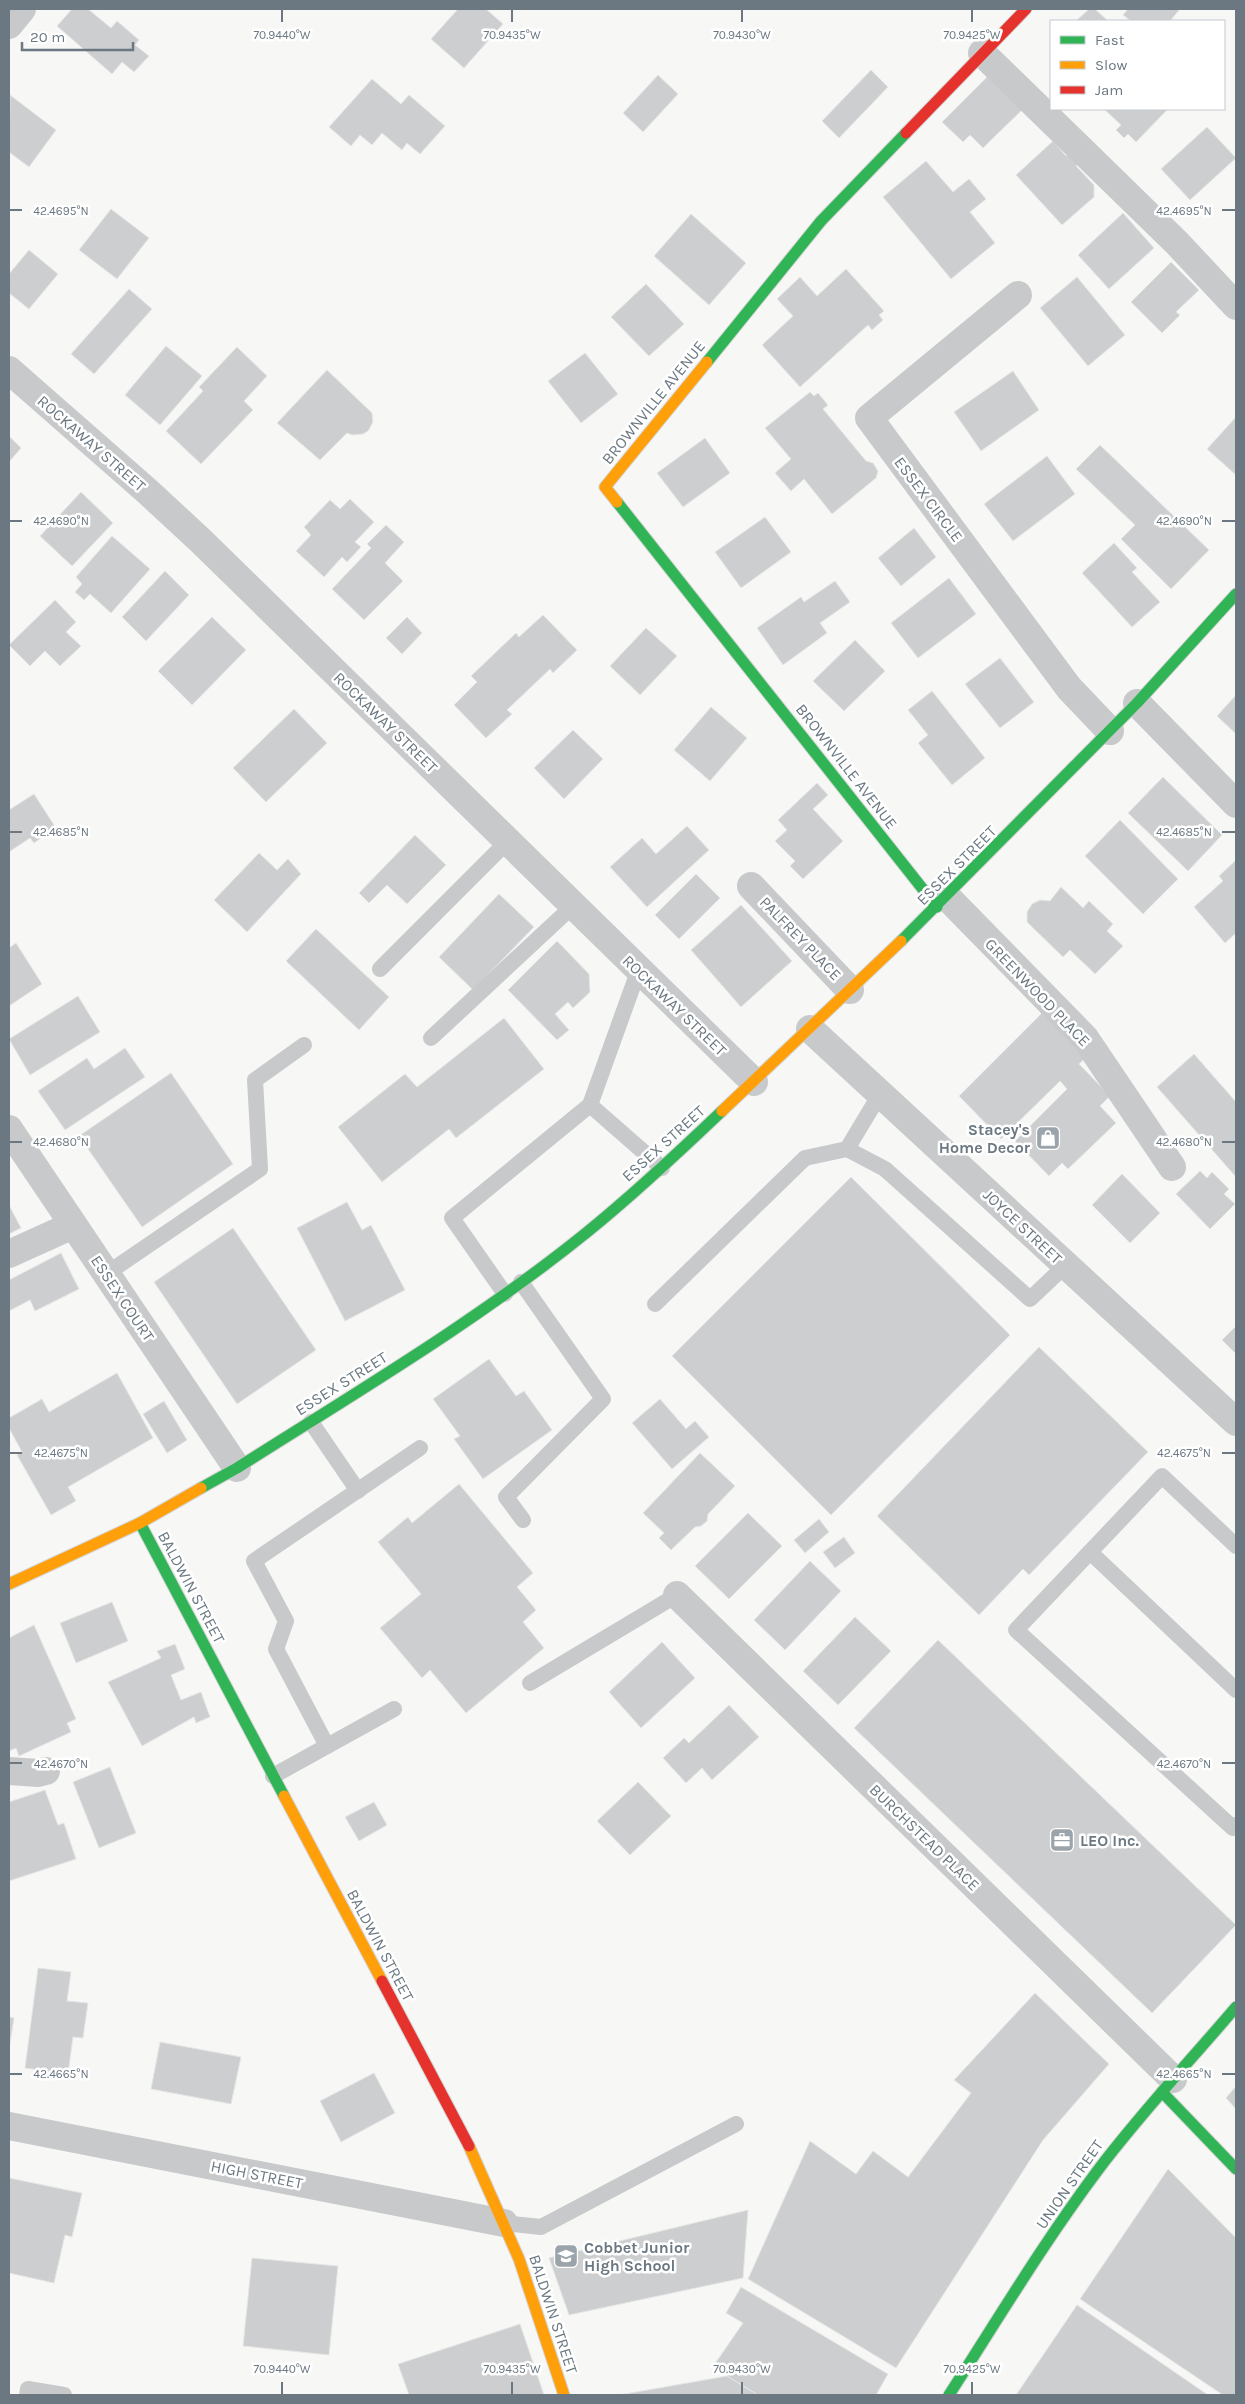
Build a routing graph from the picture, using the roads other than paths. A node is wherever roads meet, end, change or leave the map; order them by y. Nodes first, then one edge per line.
1 (22, 9) edge
2 (1026, 9) edge
3 (9, 24) edge
4 (982, 53) junction
5 (1018, 295) dead end
6 (1236, 306) edge
7 (9, 370) edge
8 (1236, 594) edge
9 (1137, 703) junction
10 (1110, 731) junction
11 (1236, 804) edge
12 (508, 841) junction
13 (751, 886) dead end
14 (942, 902) junction
15 (574, 906) junction
16 (380, 969) dead end
17 (639, 969) junction
18 (850, 990) junction
19 (810, 1029) junction
20 (431, 1038) dead end
21 (304, 1045) dead end
22 (754, 1082) junction
23 (880, 1094) junction
24 (590, 1105) junction
25 (9, 1129) edge
26 (847, 1149) junction
27 (1172, 1167) dead end
28 (662, 1168) junction
29 (73, 1225) junction
30 (9, 1254) edge
31 (1066, 1265) junction
32 (106, 1274) junction
33 (521, 1282) junction
34 (505, 1294) junction
35 (655, 1304) dead end
36 (312, 1422) junction
37 (1236, 1422) edge
38 (420, 1448) dead end
39 (236, 1468) junction
40 (358, 1490) junction
41 (524, 1520) dead end
42 (140, 1524) junction
43 (1236, 1546) edge
44 (1090, 1552) junction
45 (9, 1584) edge
46 (677, 1595) joint
47 (530, 1683) dead end
48 (1236, 1690) edge
49 (394, 1709) dead end
50 (327, 1746) junction
51 (9, 1771) edge
52 (46, 1771) dead end
53 (273, 1776) junction
54 (1236, 1825) edge
55 (1236, 2008) edge
56 (1168, 2086) junction
57 (736, 2124) dead end
58 (9, 2126) edge
59 (1236, 2169) edge
60 (504, 2223) junction
61 (27, 2395) edge
62 (64, 2395) edge
63 (564, 2395) edge
64 (949, 2395) edge

1 - 3 street
2 - 4 main road, BROWNVILLE AVENUE
4 - 6 street
4 - 14 main road, BROWNVILLE AVENUE
5 - 10 street, ESSEX CIRCLE
7 - 12 street, ROCKAWAY STREET
8 - 9 main road, ESSEX STREET
9 - 10 main road, ESSEX STREET
9 - 11 street
10 - 14 main road, ESSEX STREET
12 - 15 street, ROCKAWAY STREET
12 - 16 lane
13 - 18 street, PALFREY PLACE
14 - 18 main road, ESSEX STREET
14 - 27 street, GREENWOOD PLACE
15 - 17 street, ROCKAWAY STREET
15 - 20 lane
17 - 22 street, ROCKAWAY STREET
17 - 24 lane
18 - 19 main road, ESSEX STREET
19 - 22 main road, ESSEX STREET
19 - 23 street, JOYCE STREET
21 - 32 lane
22 - 28 main road, ESSEX STREET
23 - 26 lane
23 - 31 street, JOYCE STREET
24 - 28 lane
24 - 34 lane
25 - 29 street, ESSEX COURT
26 - 31 lane
26 - 35 lane
28 - 33 main road, ESSEX STREET
29 - 30 street
29 - 32 street, ESSEX COURT
31 - 37 street, JOYCE STREET
32 - 39 street, ESSEX COURT
33 - 34 main road, ESSEX STREET
33 - 41 lane
34 - 36 main road, ESSEX STREET
36 - 39 main road, ESSEX STREET
36 - 40 lane
38 - 40 lane
39 - 42 main road, ESSEX STREET
40 - 50 lane
42 - 45 main road, ESSEX STREET
42 - 53 main road, BALDWIN STREET
43 - 44 lane
44 - 48 lane
44 - 54 lane
46 - 47 lane
46 - 56 street, BURCHSTEAD PLACE
49 - 50 lane
50 - 53 lane
51 - 52 street
53 - 60 main road, BALDWIN STREET
55 - 56 main road, UNION STREET
56 - 59 main road
56 - 64 main road, UNION STREET
57 - 60 lane
58 - 60 street, HIGH STREET
60 - 63 main road, BALDWIN STREET
61 - 62 lane

